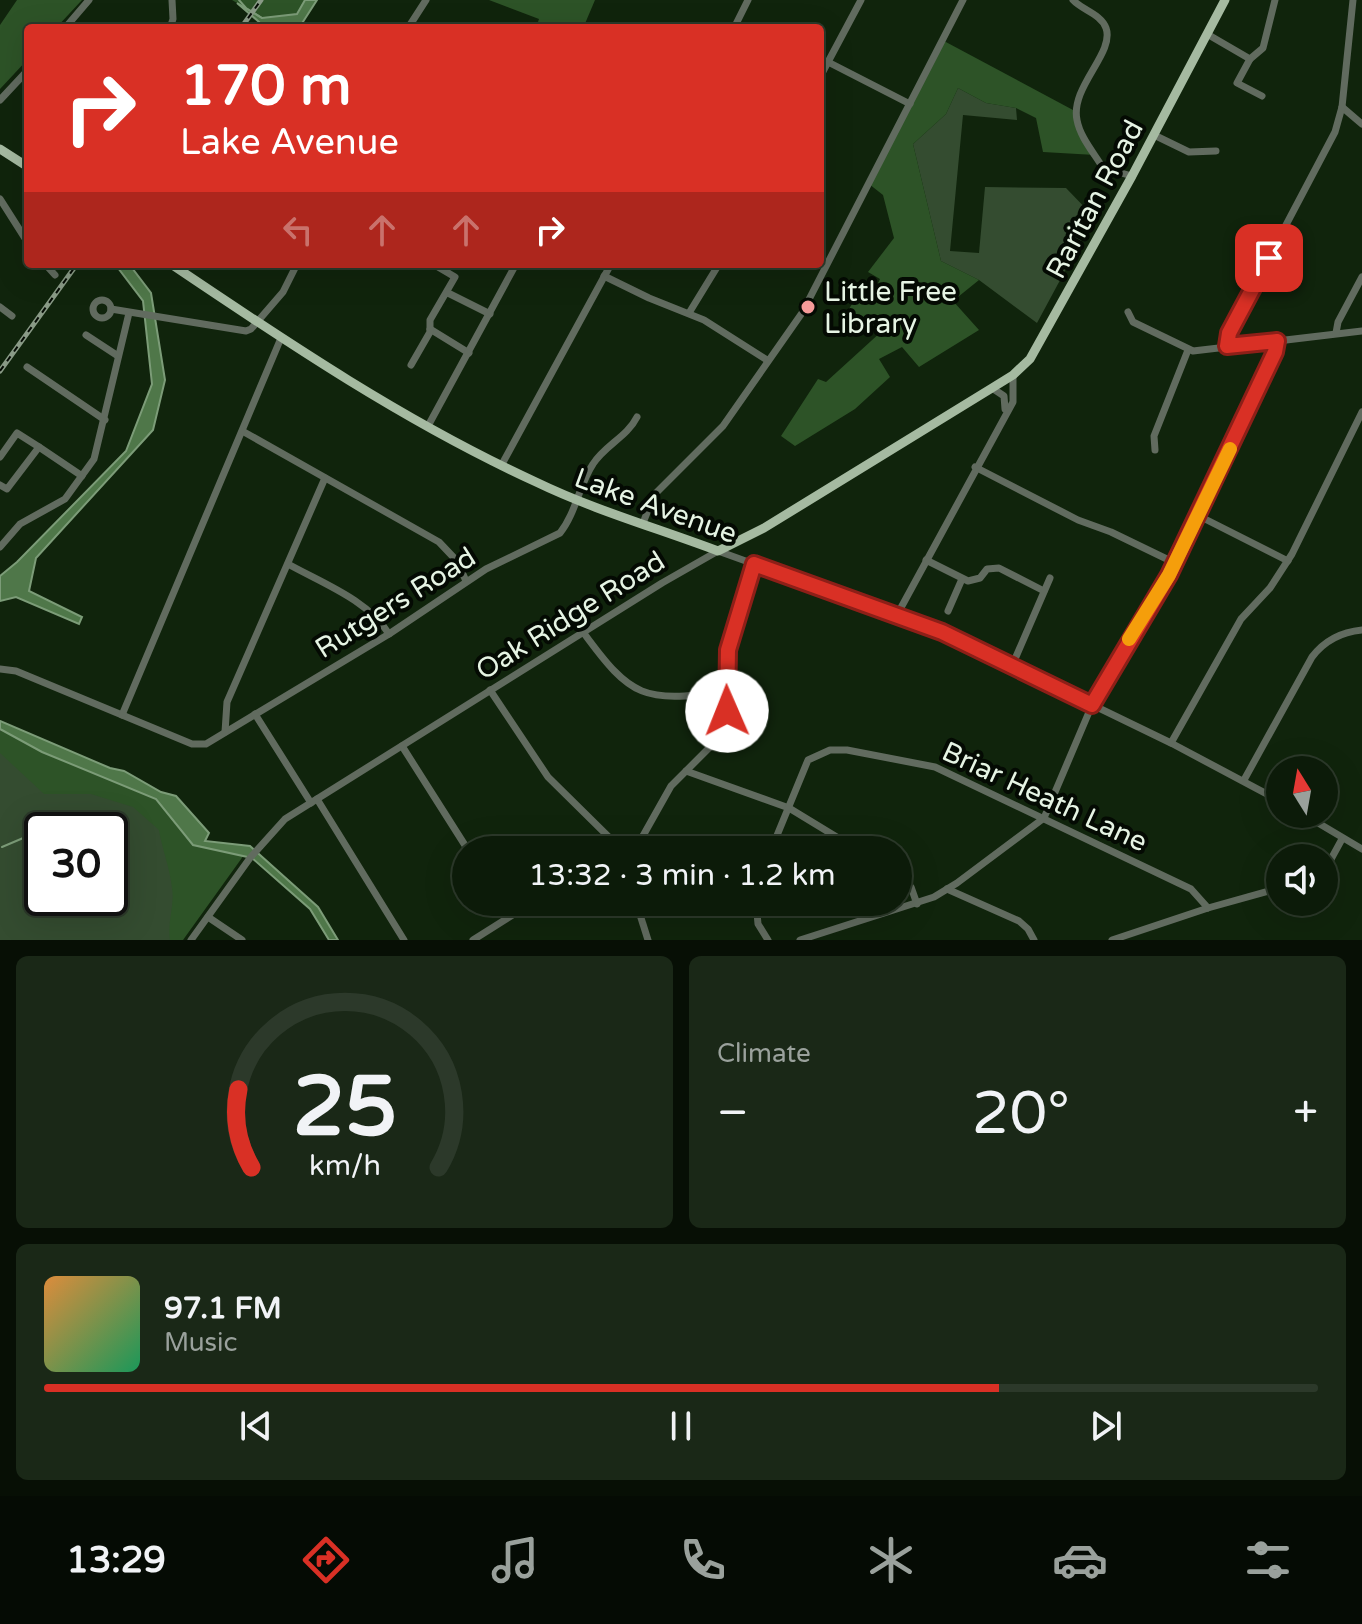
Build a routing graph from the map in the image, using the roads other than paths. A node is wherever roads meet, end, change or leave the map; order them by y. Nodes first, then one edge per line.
1 (89, 0) edge
2 (172, 0) edge
3 (426, 0) edge
4 (748, 0) edge
5 (861, 0) edge
6 (963, 0) edge
7 (1073, 0) edge
8 (1225, 0) edge
9 (1275, 0) edge
10 (1353, 0) edge
11 (68, 24) edge
12 (171, 24) edge
13 (411, 24) edge
14 (736, 24) edge
15 (1207, 34) junction
16 (1250, 59) junction
17 (828, 62) junction
18 (824, 70) edge
19 (24, 74) edge
20 (1262, 96) dead end
21 (0, 100) edge
22 (910, 104) junction
23 (1342, 107) junction
24 (1362, 124) edge
25 (1154, 135) junction
26 (0, 149) edge
27 (1216, 151) dead end
28 (24, 164) edge
29 (1132, 176) junction
30 (0, 199) edge
31 (24, 237) edge
32 (49, 268) edge
33 (177, 268) edge
34 (295, 268) edge
35 (440, 268) edge
36 (513, 268) edge
37 (609, 268) edge
38 (717, 268) edge
39 (55, 275) dead end
40 (604, 276) junction
41 (1362, 277) edge
42 (448, 293) junction
43 (0, 307) edge
44 (111, 309) dead end
45 (1128, 312) dead end
46 (129, 313) junction
47 (689, 313) junction
48 (490, 314) junction
49 (12, 316) dead end
50 (257, 322) junction
51 (429, 328) junction
52 (1362, 331) edge
53 (1336, 333) junction
54 (86, 335) dead end
55 (281, 338) junction
56 (1277, 341) junction
57 (1227, 346) junction
58 (1188, 350) junction
59 (469, 353) junction
60 (118, 356) junction
61 (767, 360) junction
62 (411, 365) dead end
63 (27, 367) dead end
64 (1013, 375) junction
65 (992, 388) junction
66 (1362, 412) edge
67 (1004, 415) junction
68 (637, 417) dead end
69 (105, 420) junction
70 (428, 426) junction
71 (244, 432) junction
72 (39, 447) junction
73 (1155, 450) dead end
74 (0, 457) edge
75 (501, 466) junction
76 (975, 467) junction
77 (82, 476) junction
78 (325, 478) junction
79 (0, 485) edge
80 (577, 500) junction
81 (1199, 516) junction
82 (643, 523) junction
83 (0, 547) edge
84 (718, 551) junction
85 (926, 560) junction
86 (1288, 561) junction
87 (1175, 563) junction
88 (288, 564) junction
89 (754, 564) junction
90 (1050, 578) dead end
91 (962, 579) junction
92 (466, 581) junction
93 (1044, 591) junction
94 (948, 611) dead end
95 (897, 615) junction
96 (1362, 630) edge
97 (583, 632) junction
98 (389, 634) junction
99 (1012, 666) junction
100 (0, 669) edge
101 (490, 690) junction
102 (726, 692) junction
103 (1092, 705) junction
104 (255, 714) junction
105 (122, 715) junction
106 (225, 732) junction
107 (1171, 743) junction
108 (402, 746) junction
109 (686, 771) junction
110 (1244, 780) junction
111 (1266, 793) edge
112 (314, 801) junction
113 (787, 807) junction
114 (1044, 818) junction
115 (1325, 828) edge
116 (459, 836) edge
117 (608, 836) edge
118 (642, 836) edge
119 (776, 836) edge
120 (835, 836) edge
121 (1342, 839) junction
122 (1338, 846) edge
123 (1362, 849) edge
124 (947, 889) junction
125 (912, 890) edge
126 (1266, 892) edge
127 (917, 904) junction
128 (1208, 908) junction
129 (509, 916) edge
130 (640, 916) edge
131 (757, 916) edge
132 (208, 917) junction
133 (191, 940) edge
134 (242, 940) edge
135 (404, 940) edge
136 (473, 940) edge
137 (648, 940) edge
138 (768, 940) edge
139 (800, 940) edge
140 (1034, 940) edge
141 (1112, 940) edge

1 - 11 street
2 - 12 street
3 - 13 street
4 - 14 street
5 - 17 street
6 - 22 street
7 - 29 street
8 - 15 main road, Raritan Road
9 - 16 street
10 - 23 street
15 - 16 street
15 - 25 main road, Raritan Road
16 - 20 street
17 - 18 street
17 - 22 street
19 - 21 street
22 - 61 street
23 - 24 street
23 - 57 street
25 - 27 street
25 - 29 main road, Raritan Road
26 - 28 main road
29 - 64 main road, Raritan Road
30 - 31 street
32 - 39 street
33 - 50 main road, Lake Avenue
34 - 50 street
35 - 42 street
36 - 48 street
37 - 40 street
38 - 47 street
40 - 47 street
40 - 75 street
41 - 53 street
42 - 48 street
42 - 51 street
43 - 49 street
44 - 46 street
45 - 58 street
46 - 50 street
46 - 60 street
47 - 61 street
48 - 59 street
50 - 55 main road, Lake Avenue
51 - 59 street
51 - 62 street
52 - 53 street
53 - 56 street
54 - 60 street
55 - 70 main road, Lake Avenue
55 - 71 street
56 - 57 street
56 - 81 street
57 - 58 street
58 - 73 street
59 - 70 street
60 - 69 street
61 - 82 street
63 - 69 street
64 - 65 main road, Oak Ridge Road
64 - 67 street
65 - 67 street
65 - 84 main road, Oak Ridge Road
66 - 86 street
67 - 76 street
68 - 80 street, Rutgers Road
69 - 77 street
70 - 75 main road, Lake Avenue
71 - 78 street
71 - 105 street
72 - 74 street
72 - 77 street
72 - 79 street
75 - 80 main road, Lake Avenue
76 - 85 street
76 - 87 street
77 - 83 street
78 - 88 street
78 - 92 street
80 - 82 main road, Lake Avenue
80 - 92 street, Rutgers Road
81 - 86 street
81 - 87 street
82 - 84 main road, Lake Avenue
84 - 89 street, Lake Avenue
84 - 97 street, Oak Ridge Road
85 - 91 street
85 - 95 street
86 - 107 street
87 - 103 street
88 - 98 street
88 - 106 street
89 - 95 street, Lake Avenue
89 - 102 street
90 - 93 street
91 - 93 street
91 - 94 street
92 - 98 street, Rutgers Road
93 - 99 street
95 - 99 street, Lake Avenue
96 - 110 street
97 - 101 street, Oak Ridge Road
97 - 102 street
98 - 104 street, Rutgers Road
99 - 103 street, Lake Avenue
100 - 105 street, Rutgers Road
101 - 108 street, Oak Ridge Road
101 - 117 street
102 - 109 street
103 - 107 street, Lake Avenue
103 - 114 street
104 - 106 street, Rutgers Road
104 - 112 street
105 - 106 street, Rutgers Road
107 - 110 street, Lake Avenue
108 - 112 street, Oak Ridge Road
108 - 116 street
109 - 113 street
109 - 118 street
110 - 111 street, Lake Avenue
112 - 132 street, Oak Ridge Road
112 - 135 street
113 - 114 street, Briar Heath Lane
113 - 119 street, Briar Heath Lane
113 - 120 street
114 - 124 street
114 - 128 street, Briar Heath Lane
115 - 121 street
121 - 122 street
121 - 123 street
124 - 127 street
124 - 140 street
125 - 127 street
126 - 128 street
127 - 139 street
128 - 141 street
129 - 136 street
130 - 137 street
131 - 138 street
132 - 133 street, Oak Ridge Road
132 - 134 street

